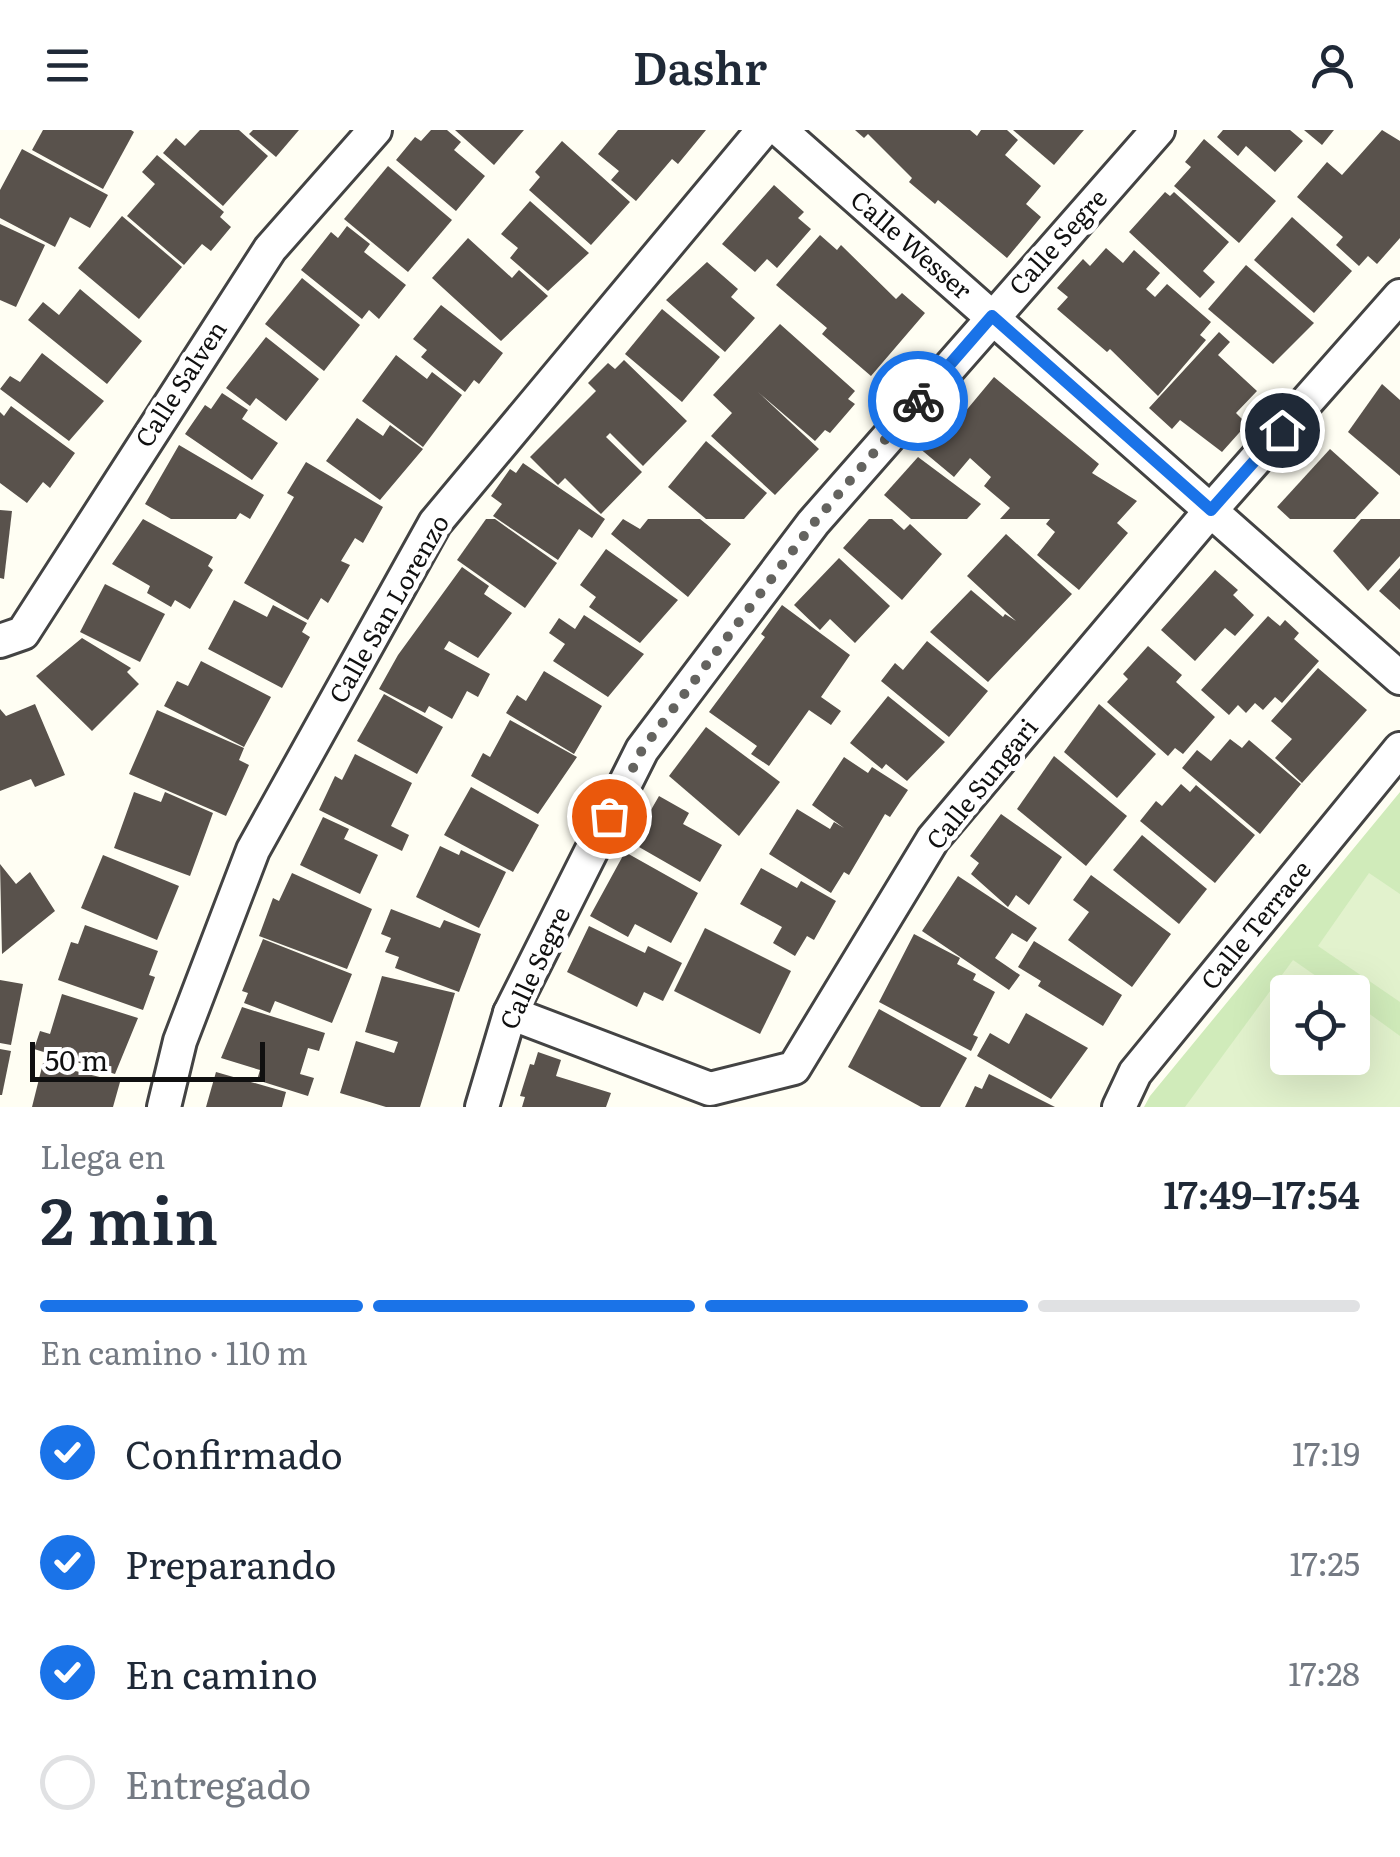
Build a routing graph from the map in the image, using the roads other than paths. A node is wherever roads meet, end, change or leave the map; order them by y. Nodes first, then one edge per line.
1 (375, 130) edge
2 (763, 130) edge
3 (780, 130) edge
4 (1158, 130) edge
5 (1400, 296) edge
6 (992, 316) junction
7 (1211, 510) junction
8 (0, 641) edge
9 (1400, 678) edge
10 (1400, 748) edge
11 (510, 1014) junction
12 (164, 1107) edge
13 (482, 1107) edge
14 (1118, 1107) edge

1 - 8 street, Calle Salven
2 - 12 street, Calle San Lorenzo
3 - 6 street, Calle Wesser
4 - 6 street, Calle Segre
5 - 7 street, Calle Sungari
6 - 7 street, Calle Wesser
6 - 11 street, Calle Segre
7 - 9 street, Calle Wesser
7 - 11 street, Calle Sungari
10 - 14 street, Calle Terrace
11 - 13 street, Calle Segre

